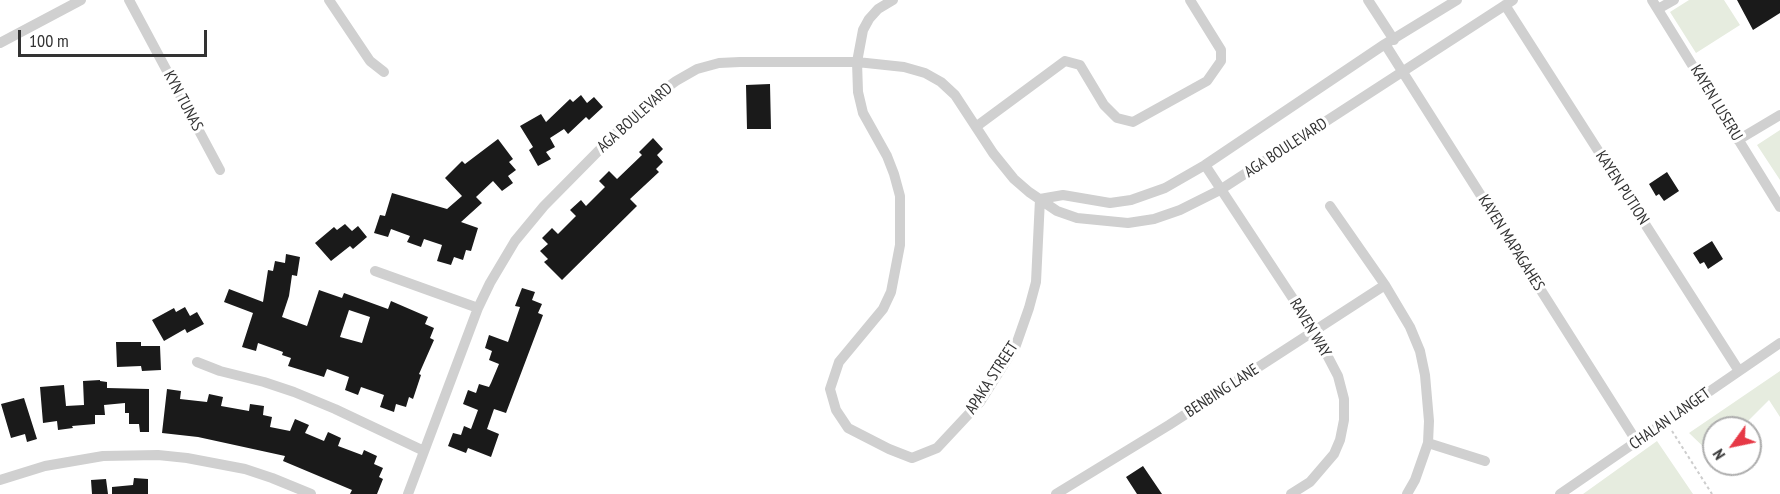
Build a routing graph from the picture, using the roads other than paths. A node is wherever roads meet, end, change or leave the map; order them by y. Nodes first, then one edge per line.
1 (81, 0) edge
2 (129, 0) edge
3 (329, 0) edge
4 (893, 0) edge
5 (1190, 0) edge
6 (1368, 0) edge
7 (1457, 0) edge
8 (1674, 0) edge
9 (1509, 3) edge
10 (1655, 5) edge
11 (1390, 42) junction
12 (0, 43) edge
13 (857, 62) junction
14 (384, 72) dead end
15 (1403, 72) junction
16 (1780, 115) edge
17 (977, 126) junction
18 (1738, 140) junction
19 (1205, 165) junction
20 (220, 170) dead end
21 (1220, 190) junction
22 (1040, 199) junction
23 (1330, 206) dead end
24 (1780, 207) edge
25 (375, 271) dead end
26 (1385, 285) junction
27 (478, 308) junction
28 (1315, 332) junction
29 (1780, 344) edge
30 (197, 362) dead end
31 (1739, 371) junction
32 (1428, 442) junction
33 (1636, 442) junction
34 (424, 451) junction
35 (1485, 461) dead end
36 (0, 480) edge
37 (311, 494) edge
38 (408, 494) edge
39 (1056, 494) edge
40 (1291, 494) edge
41 (1407, 494) edge
42 (1560, 494) edge

1 - 12 street
2 - 20 street, KYN TUNAS
3 - 14 street
4 - 13 street, APAKA STREET
5 - 17 street
6 - 11 street, KAYEN MAPAGAHES
7 - 11 street, AGA BOULEVARD
8 - 10 street
9 - 15 street, AGA BOULEVARD
9 - 31 street, KAYEN PUTION
10 - 18 street, KAYEN LUSERU
11 - 15 street, KAYEN MAPAGAHES
11 - 19 street, AGA BOULEVARD
13 - 17 street, AGA BOULEVARD
13 - 22 street, APAKA STREET
13 - 27 street, AGA BOULEVARD
15 - 21 street, AGA BOULEVARD
15 - 33 street, KAYEN MAPAGAHES
16 - 18 street
17 - 22 street, AGA BOULEVARD
18 - 24 street, KAYEN LUSERU
19 - 21 street, RAVEN WAY
19 - 22 street, AGA BOULEVARD
21 - 22 street, AGA BOULEVARD
21 - 28 street, RAVEN WAY
23 - 26 street
25 - 27 street
26 - 28 street, BENBING LANE
26 - 32 street
27 - 34 street, AGA BOULEVARD
28 - 39 street, BENBING LANE
28 - 40 street, RAVEN WAY
29 - 31 street, CHALAN LANGET
30 - 34 street
31 - 33 street, CHALAN LANGET
32 - 35 street
32 - 41 street
33 - 42 street, CHALAN LANGET
34 - 38 street, AGA BOULEVARD
36 - 37 street

